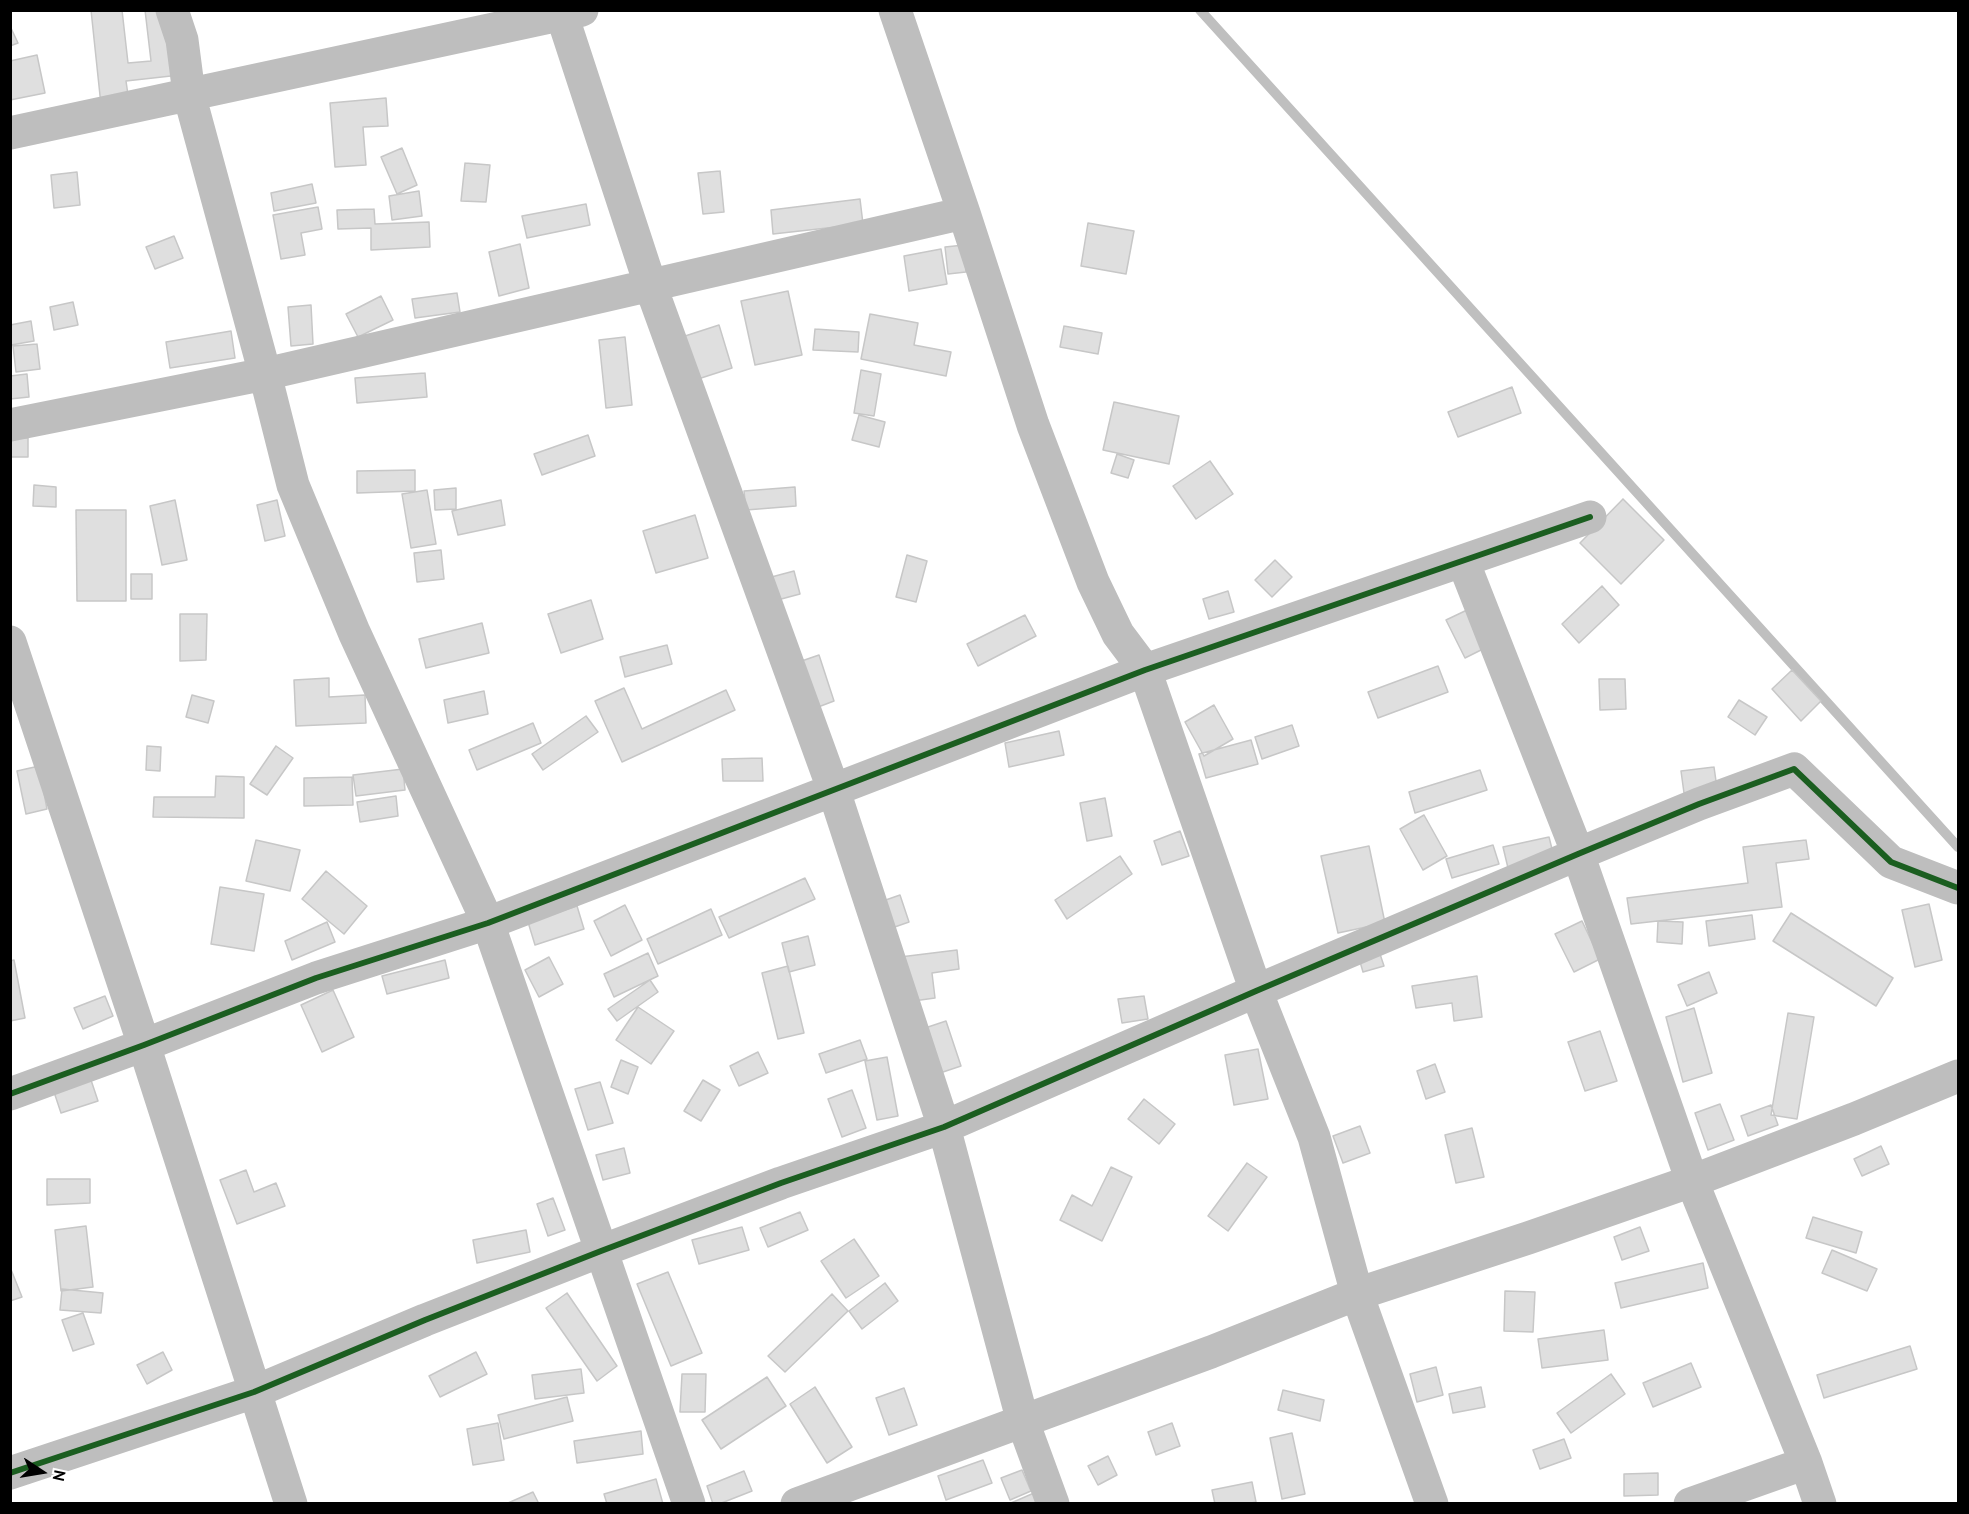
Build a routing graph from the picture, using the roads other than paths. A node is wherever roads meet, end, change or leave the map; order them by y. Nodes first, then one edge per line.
1 (172, 10) edge
2 (895, 10) edge
3 (572, 13) edge
4 (189, 94) junction
5 (10, 134) edge
6 (964, 213) junction
7 (651, 287) junction
8 (266, 374) junction
9 (10, 425) edge
10 (1590, 517) dead end
11 (1463, 561) junction
12 (10, 642) edge
13 (1145, 670) junction
14 (834, 791) junction
15 (1578, 854) junction
16 (1959, 888) edge
17 (488, 923) junction
18 (1256, 991) junction
19 (144, 1045) junction
20 (1959, 1076) edge
21 (10, 1094) edge
22 (944, 1127) junction
23 (1692, 1181) junction
24 (601, 1251) junction
25 (1357, 1294) junction
26 (254, 1392) junction
27 (1023, 1422) junction
28 (1806, 1463) junction
29 (10, 1473) edge
30 (291, 1503) edge
31 (689, 1503) edge
32 (797, 1503) edge
33 (1053, 1503) edge
34 (1432, 1503) edge
35 (1690, 1503) edge
36 (1820, 1503) edge

1 - 4 street
2 - 6 street
3 - 4 street
3 - 7 street
4 - 5 street
4 - 8 street
6 - 7 street
6 - 13 street
7 - 8 street
7 - 14 street
8 - 9 street
8 - 17 street
10 - 11 street
11 - 13 street
11 - 15 street
12 - 19 street
13 - 14 street
13 - 18 street
14 - 17 street
14 - 22 street
15 - 16 street
15 - 18 street
15 - 23 street
17 - 19 street
17 - 24 street
18 - 22 street
18 - 25 street
19 - 21 street
19 - 26 street
20 - 23 street
22 - 24 street
22 - 27 street
23 - 25 street
23 - 28 street
24 - 26 street
24 - 31 street
25 - 27 street
25 - 34 street
26 - 29 street
26 - 30 street
27 - 32 street
27 - 33 street
28 - 35 street
28 - 36 street

